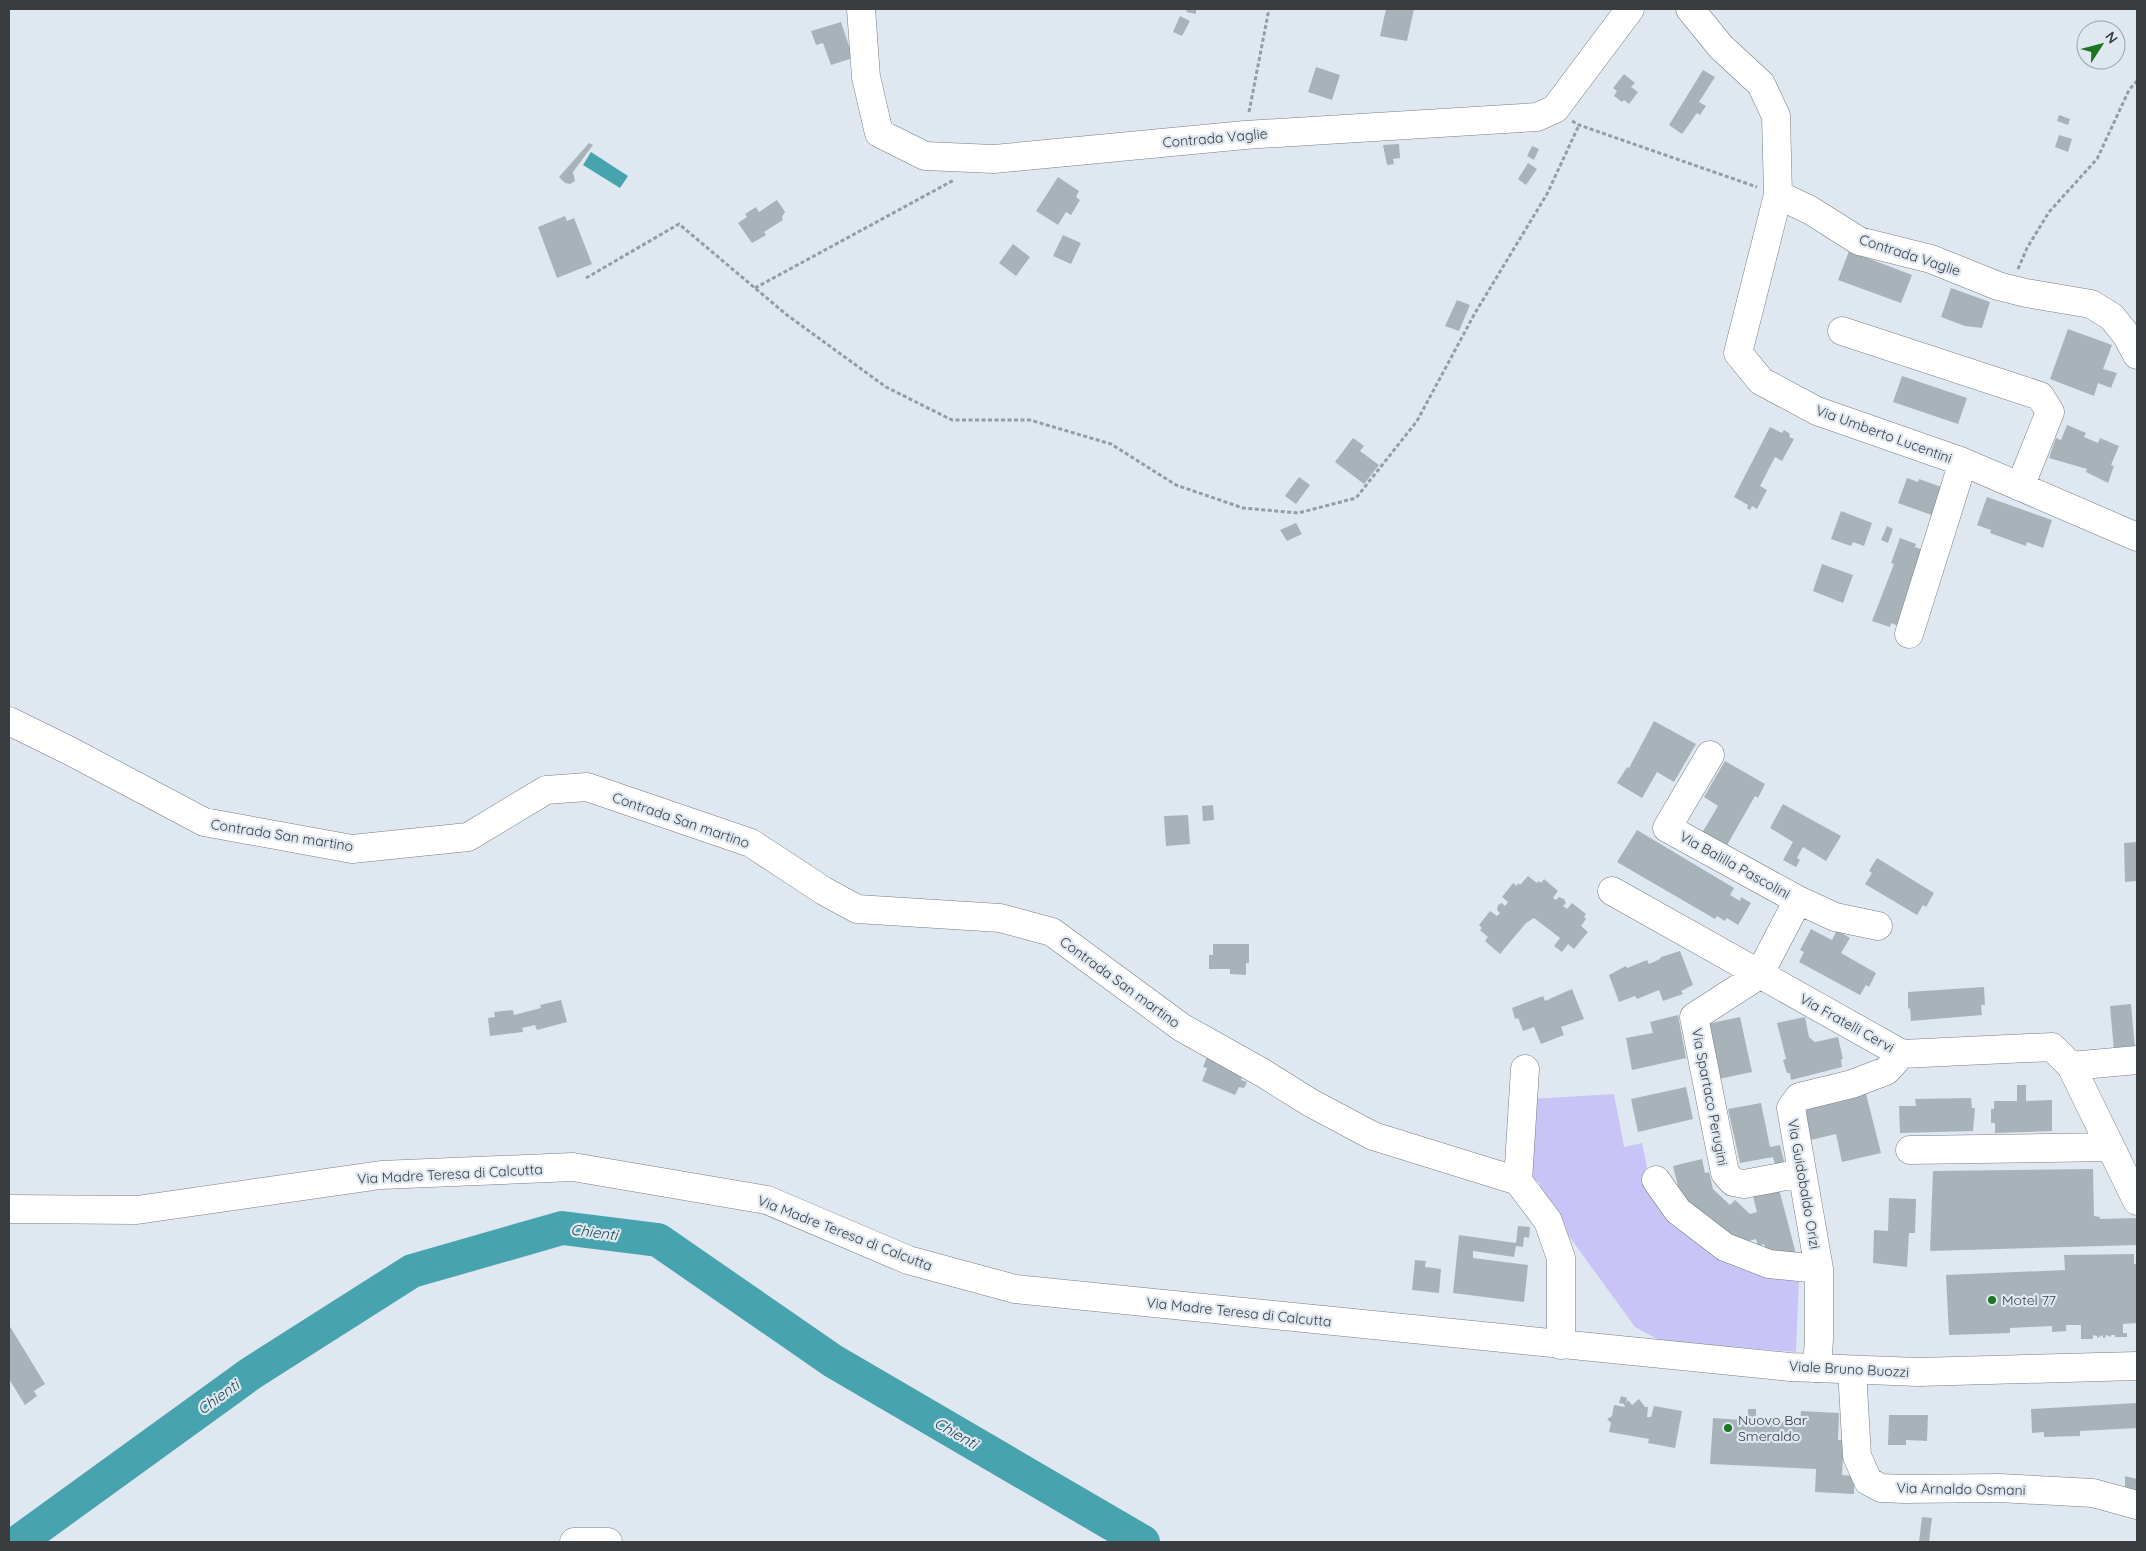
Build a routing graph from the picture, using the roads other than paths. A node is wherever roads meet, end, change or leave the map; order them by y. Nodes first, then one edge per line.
1 (862, 9) edge
2 (1630, 9) edge
3 (1690, 9) edge
4 (1778, 194) junction
5 (1842, 331) dead end
6 (2137, 355) edge
7 (1963, 462) junction
8 (2020, 487) junction
9 (2137, 537) edge
10 (1909, 634) dead end
11 (9, 721) edge
12 (1710, 755) dead end
13 (1612, 891) dead end
14 (1798, 900) junction
15 (1878, 926) dead end
16 (1759, 975) junction
17 (1902, 1054) junction
18 (2137, 1060) edge
19 (2071, 1066) junction
20 (1525, 1069) dead end
21 (2110, 1147) junction
22 (1910, 1150) dead end
23 (1802, 1173) junction
24 (1656, 1180) dead end
25 (1518, 1181) junction
26 (2137, 1201) edge
27 (9, 1209) edge
28 (1819, 1269) junction
29 (1561, 1345) junction
30 (2137, 1366) edge
31 (1817, 1368) junction
32 (1852, 1370) junction
33 (2137, 1505) edge
34 (574, 1542) edge
35 (608, 1542) edge

1 - 2 main road, Contrada Vaglie
3 - 4 main road
4 - 6 main road, Contrada Vaglie
4 - 7 main road, Via Umberto Lucentini
5 - 8 main road
7 - 8 main road, Via Umberto Lucentini
7 - 10 main road
8 - 9 main road, Via Umberto Lucentini
11 - 25 main road, Contrada San martino
12 - 14 main road, Via Balilla Pascolini
13 - 16 main road, Via Fratelli Cervi
14 - 15 main road, Via Balilla Pascolini
14 - 16 main road, Via Balilla Pascolini
16 - 17 main road, Via Fratelli Cervi
16 - 23 main road, Via Spartaco Perugini
17 - 19 main road, Via Fratelli Cervi
17 - 23 main road, Via Guidobaldo Orizi
18 - 19 main road
19 - 21 main road, Via Fratelli Cervi
20 - 25 main road
21 - 22 main road
21 - 26 main road, Via Fratelli Cervi
23 - 28 main road, Via Guidobaldo Orizi
24 - 28 main road
25 - 29 main road
27 - 29 main road, Via Madre Teresa di Calcutta
28 - 31 main road, Via Guidobaldo Orizi
29 - 31 main road, Viale Bruno Buozzi
30 - 32 main road, Viale Bruno Buozzi
31 - 32 main road, Viale Bruno Buozzi
32 - 33 main road, Via Arnaldo Osmani
34 - 35 main road

